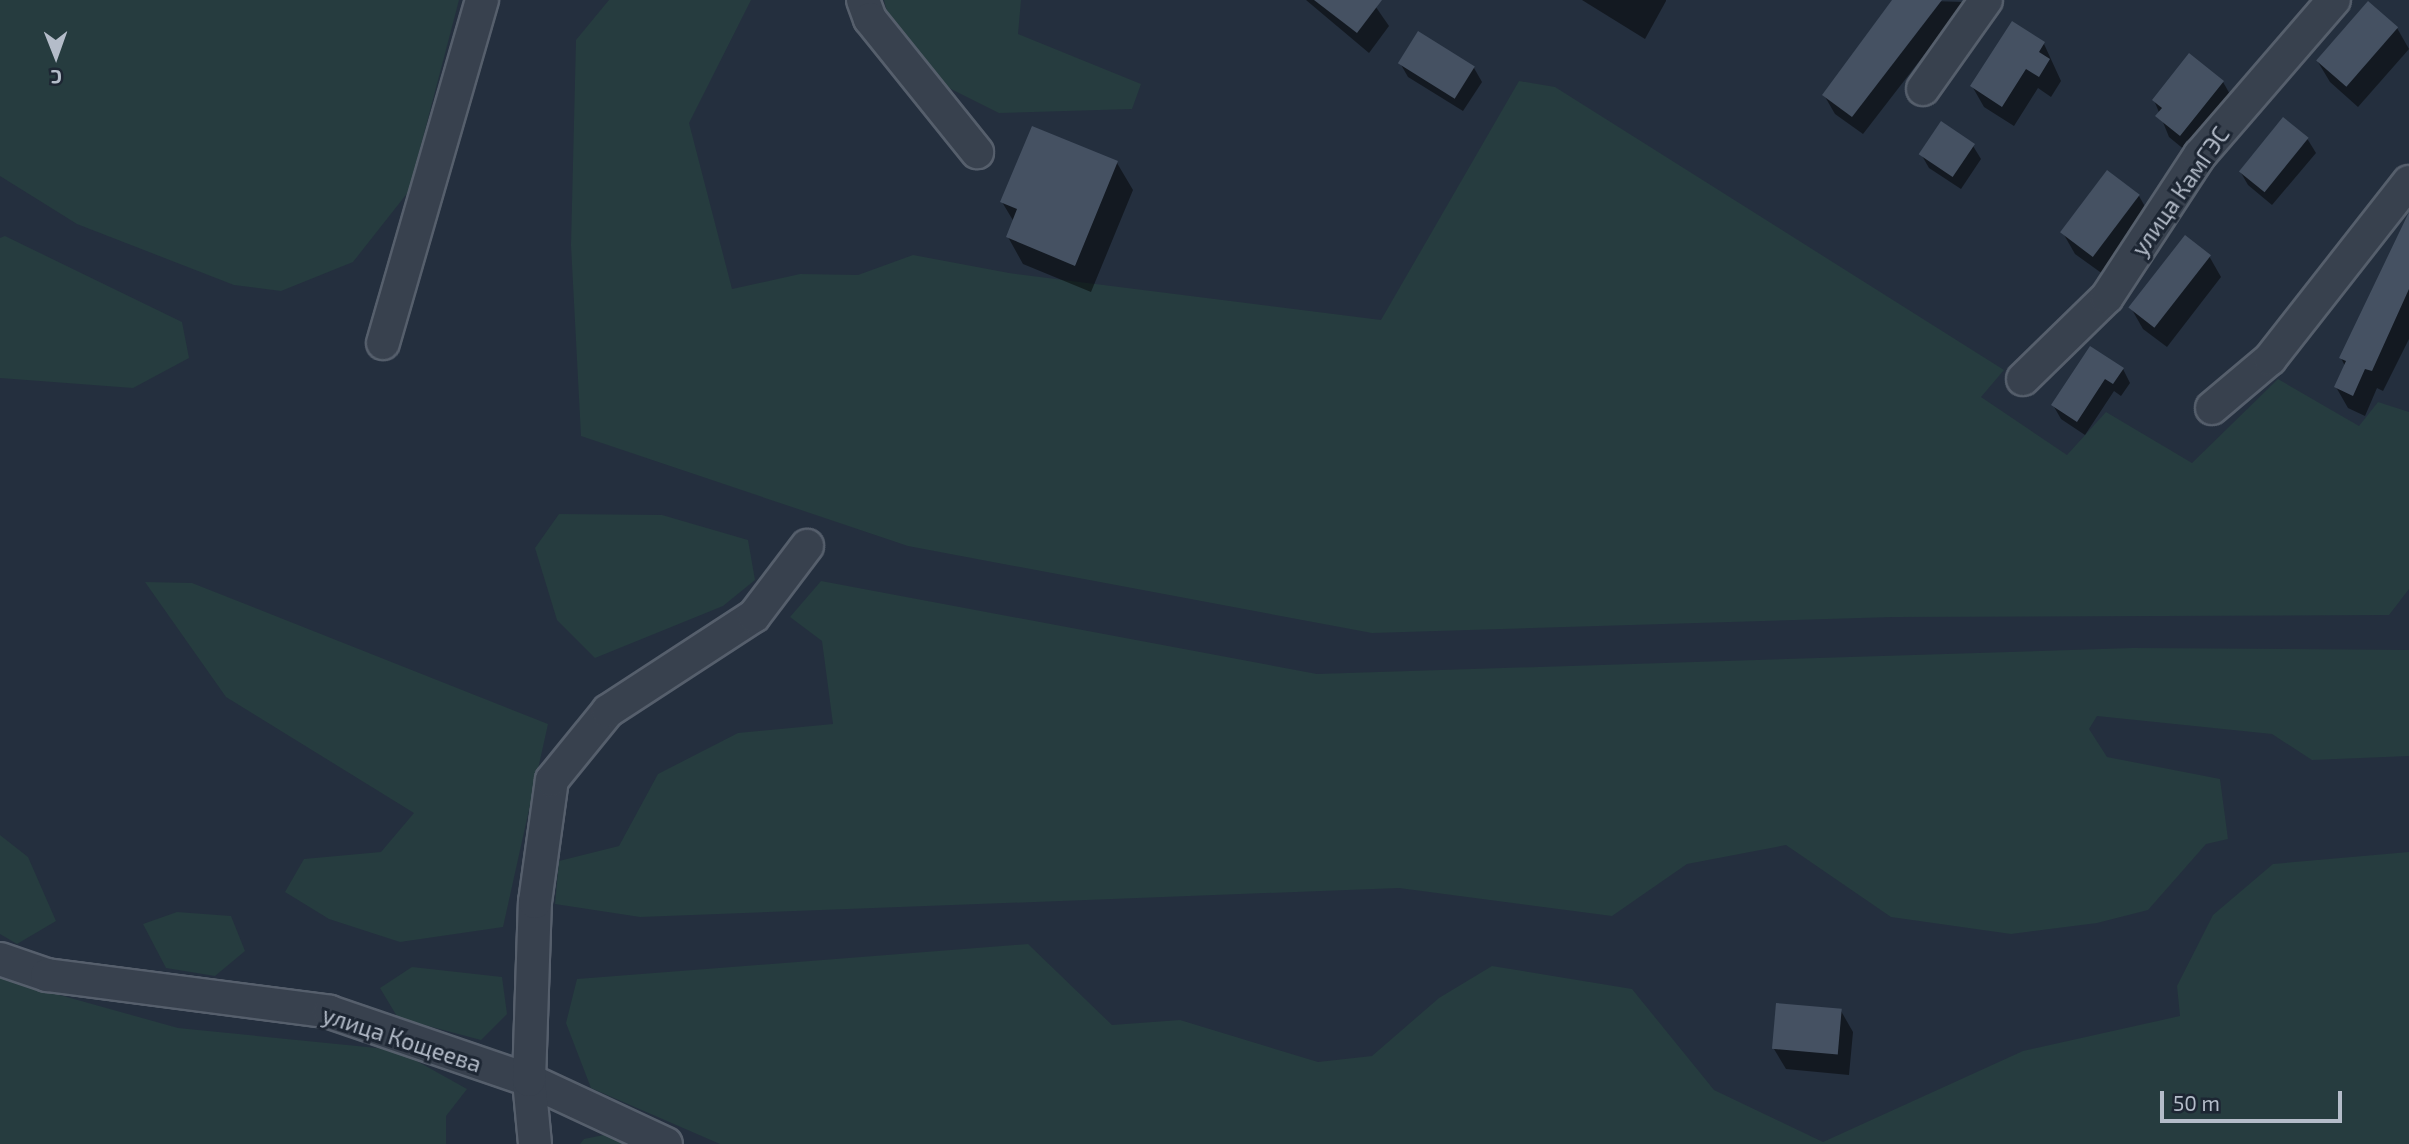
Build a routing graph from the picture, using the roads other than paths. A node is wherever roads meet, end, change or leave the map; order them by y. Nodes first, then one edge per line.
1 (482, 0) edge
2 (863, 0) edge
3 (1986, 0) edge
4 (2334, 0) edge
5 (1923, 89) dead end
6 (977, 152) dead end
7 (2409, 182) edge
8 (383, 342) dead end
9 (2023, 379) dead end
10 (2212, 408) dead end
11 (807, 546) dead end
12 (0, 959) edge
13 (529, 1080) junction
14 (535, 1144) edge
15 (666, 1144) edge

1 - 8 street
2 - 6 street
3 - 5 street
4 - 9 street, улица КамГЭС
7 - 10 street
11 - 13 street
12 - 13 street, улица Кощеева
13 - 14 street
13 - 15 street, улица Кощеева

